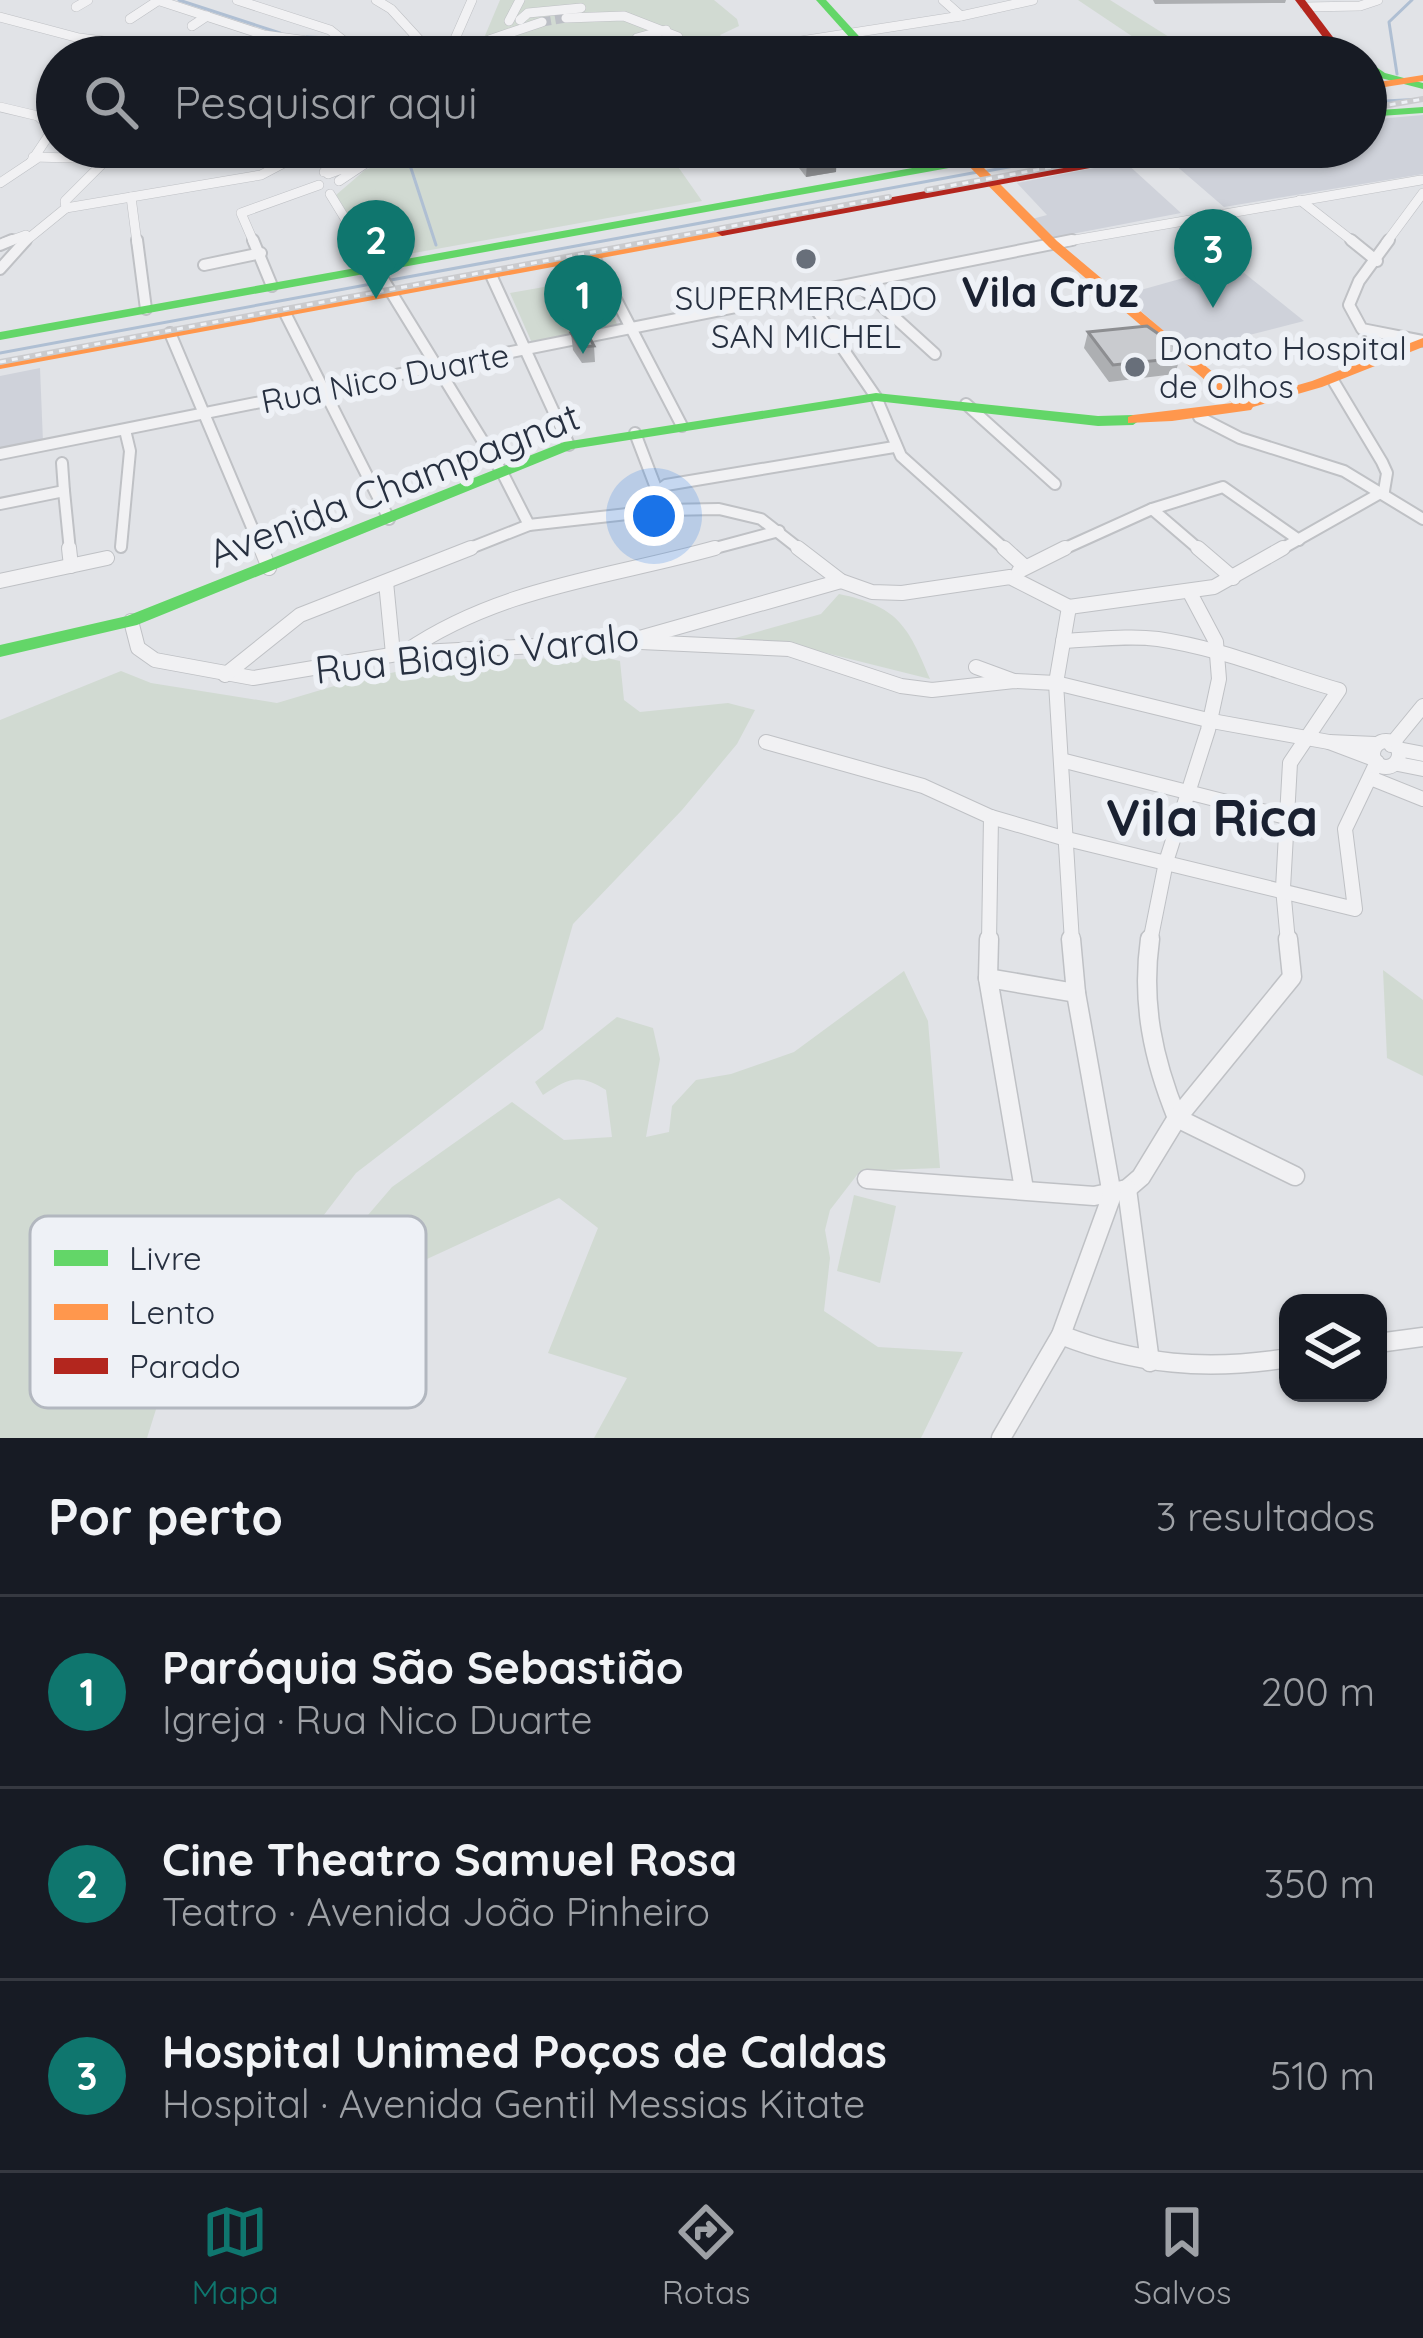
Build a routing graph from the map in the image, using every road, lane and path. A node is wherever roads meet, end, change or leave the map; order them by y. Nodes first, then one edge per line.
1 (88, 0) edge
2 (158, 0) edge
3 (237, 0) edge
4 (376, 0) edge
5 (448, 0) edge
6 (472, 0) edge
7 (520, 0) edge
8 (820, 0) edge
9 (944, 0) edge
10 (1033, 0) edge
11 (1378, 0) edge
12 (0, 1) edge
13 (1307, 4) edge
14 (76, 7) dead end
15 (466, 11) junction
16 (207, 16) junction
17 (962, 16) junction
18 (1, 17) edge
19 (566, 18) tunnel mouth
20 (130, 19) dead end
21 (642, 19) junction
22 (542, 22) tunnel mouth
23 (514, 23) junction
24 (192, 26) dead end
25 (666, 30) junction
26 (852, 34) junction
27 (79, 36) edge
28 (271, 36) edge
29 (334, 36) edge
30 (413, 36) edge
31 (455, 36) edge
32 (494, 36) edge
33 (642, 36) edge
34 (677, 36) edge
35 (841, 36) edge
36 (1335, 36) edge
37 (1387, 77) edge
38 (1400, 81) junction
39 (1423, 84) edge
40 (1387, 88) edge
41 (1387, 92) edge
42 (1387, 99) edge
43 (0, 104) edge
44 (36, 110) edge
45 (1423, 110) edge
46 (36, 117) edge
47 (36, 156) edge
48 (34, 159) joint
49 (98, 168) edge
50 (275, 168) edge
51 (336, 168) edge
52 (354, 168) edge
53 (977, 170) edge
54 (0, 183) edge
55 (327, 183) junction
56 (1422, 185) edge
57 (131, 197) junction
58 (1300, 200) junction
59 (66, 208) junction
60 (37, 231) junction
61 (0, 245) edge
62 (1048, 245) junction
63 (261, 253) junction
64 (594, 257) junction
65 (1377, 261) junction
66 (204, 265) dead end
67 (0, 269) edge
68 (377, 270) junction
69 (491, 275) junction
70 (858, 284) junction
71 (272, 286) junction
72 (387, 290) junction
73 (806, 295) junction
74 (146, 309) junction
75 (285, 313) junction
76 (632, 329) junction
77 (170, 333) junction
78 (0, 336) edge
79 (1423, 341) edge
80 (524, 350) junction
81 (935, 354) dead end
82 (0, 365) edge
83 (436, 368) junction
84 (1334, 382) junction
85 (324, 390) junction
86 (876, 397) junction
87 (966, 404) junction
88 (1239, 409) junction
89 (203, 415) junction
90 (1199, 417) junction
91 (682, 426) junction
92 (125, 430) junction
93 (635, 433) junction
94 (569, 445) junction
95 (894, 447) junction
96 (0, 454) edge
97 (62, 463) dead end
98 (503, 473) junction
99 (1055, 484) dead end
100 (656, 488) junction
101 (64, 490) junction
102 (1384, 490) junction
103 (0, 504) edge
104 (1152, 509) junction
105 (627, 514) junction
106 (389, 519) junction
107 (1423, 519) edge
108 (529, 525) junction
109 (779, 531) junction
110 (1299, 540) junction
111 (121, 548) dead end
112 (107, 558) dead end
113 (71, 566) junction
114 (1024, 567) junction
115 (269, 568) junction
116 (1010, 577) junction
117 (1233, 578) junction
118 (0, 581) edge
119 (841, 581) junction
120 (386, 582) junction
121 (1190, 591) junction
122 (1069, 607) junction
123 (131, 621) junction
124 (628, 641) junction
125 (1063, 641) junction
126 (1218, 650) junction
127 (0, 651) edge
128 (398, 653) junction
129 (976, 667) dead end
130 (225, 675) junction
131 (1014, 681) junction
132 (1056, 683) junction
133 (1423, 706) edge
134 (1212, 721) junction
135 (1321, 739) junction
136 (766, 742) dead end
137 (1423, 754) edge
138 (1384, 757) junction
139 (1061, 760) junction
140 (1423, 769) edge
141 (1189, 790) junction
142 (1423, 799) edge
143 (991, 817) junction
144 (1286, 817) junction
145 (1063, 838) junction
146 (1169, 861) junction
147 (1282, 888) junction
148 (988, 978) junction
149 (1076, 993) junction
150 (1178, 1118) junction
151 (1295, 1176) dead end
152 (867, 1179) dead end
153 (1024, 1190) junction
154 (1119, 1192) junction
155 (1060, 1335) junction
156 (1423, 1337) edge
157 (1387, 1342) edge
158 (1279, 1359) edge
159 (1150, 1362) junction
160 (1000, 1438) edge

1 - 14 street
2 - 16 street
2 - 20 street
3 - 29 street
4 - 30 street
5 - 15 street
6 - 15 street
7 - 23 street
8 - 26 main road
9 - 17 street
10 - 17 street
11 - 13 street
12 - 18 street
13 - 36 main road
15 - 31 street
16 - 24 street
16 - 28 street
17 - 26 street
18 - 27 street
19 - 21 street
21 - 23 street
21 - 25 street
22 - 23 street
23 - 32 street
25 - 33 street
25 - 34 street
26 - 35 street
37 - 38 main road
38 - 39 main road
38 - 40 main road
39 - 41 main road
42 - 45 main road
43 - 44 street
43 - 46 street
47 - 48 street
48 - 54 street
49 - 59 street
50 - 57 street
51 - 55 street
52 - 55 street
53 - 62 main road
53 - 64 main road
53 - 68 main road
55 - 63 street
55 - 68 street
56 - 58 street, Rua Nico Duarte
56 - 65 street
57 - 59 street
57 - 74 street
58 - 62 street, Rua Nico Duarte
58 - 65 street
59 - 60 street
60 - 61 street
60 - 67 street
62 - 70 street, Rua Nico Duarte
62 - 88 main road
63 - 66 street
63 - 71 street
64 - 69 main road
64 - 76 street
65 - 79 street
68 - 71 main road
68 - 72 street
69 - 72 main road
69 - 80 street
70 - 73 street, Rua Nico Duarte
70 - 81 street
71 - 74 main road
72 - 75 main road
72 - 83 street
73 - 76 street, Rua Nico Duarte
73 - 86 street
74 - 78 main road
75 - 77 main road
75 - 85 street
76 - 80 street, Rua Nico Duarte
76 - 91 street
77 - 82 main road
77 - 89 street
79 - 84 main road, Avenida Champagnat
80 - 83 street, Rua Nico Duarte
80 - 94 street
83 - 85 street, Rua Nico Duarte
83 - 98 street
84 - 88 main road, Avenida Champagnat
84 - 102 street
85 - 89 street, Rua Nico Duarte
85 - 106 street
86 - 87 main road, Avenida Champagnat
86 - 91 main road, Avenida Champagnat
86 - 95 street
87 - 90 main road, Avenida Champagnat
87 - 99 street
88 - 90 main road, Avenida Champagnat
89 - 92 street, Rua Nico Duarte
89 - 115 street
90 - 102 street
91 - 93 main road, Avenida Champagnat
92 - 96 street, Rua Nico Duarte
92 - 111 street
93 - 94 main road, Avenida Champagnat
93 - 100 street
94 - 98 main road, Avenida Champagnat
95 - 100 street
95 - 114 street
97 - 101 street
98 - 106 main road, Avenida Champagnat
98 - 108 street
100 - 105 street
101 - 103 street
101 - 113 street
102 - 107 street
102 - 110 street
104 - 110 street
104 - 114 street
104 - 117 street
105 - 108 street
105 - 109 street
106 - 115 main road, Avenida Champagnat
108 - 120 street
109 - 119 street
109 - 128 street
110 - 117 street
112 - 113 street
113 - 118 street
114 - 116 street
115 - 123 main road, Avenida Champagnat
116 - 119 street
116 - 122 street
117 - 121 street
119 - 124 street, Rua Biagio Varalo
120 - 128 street
120 - 130 street
121 - 122 street
121 - 126 street
122 - 125 street
123 - 127 main road, Avenida Champagnat
123 - 130 street, Rua Biagio Varalo
124 - 128 street, Rua Biagio Varalo
124 - 131 street
125 - 126 street
125 - 132 street
126 - 134 street
126 - 135 street
128 - 130 street, Rua Biagio Varalo
129 - 131 street
131 - 132 street
132 - 134 street
132 - 139 street
133 - 138 street
134 - 135 street
134 - 141 street
135 - 138 street
135 - 144 street
136 - 143 street
137 - 138 street
138 - 140 street
138 - 142 street
138 - 147 street
139 - 141 street
139 - 145 street
141 - 144 street
141 - 146 street
143 - 145 street
143 - 148 street
144 - 147 street
145 - 146 street
145 - 149 street
146 - 147 street
146 - 150 street
147 - 150 street
148 - 149 street
148 - 153 street
149 - 154 street
150 - 151 street
150 - 154 street
152 - 153 street
153 - 154 street
154 - 155 street
154 - 159 street
155 - 159 street
155 - 160 street
156 - 157 street
158 - 159 street

